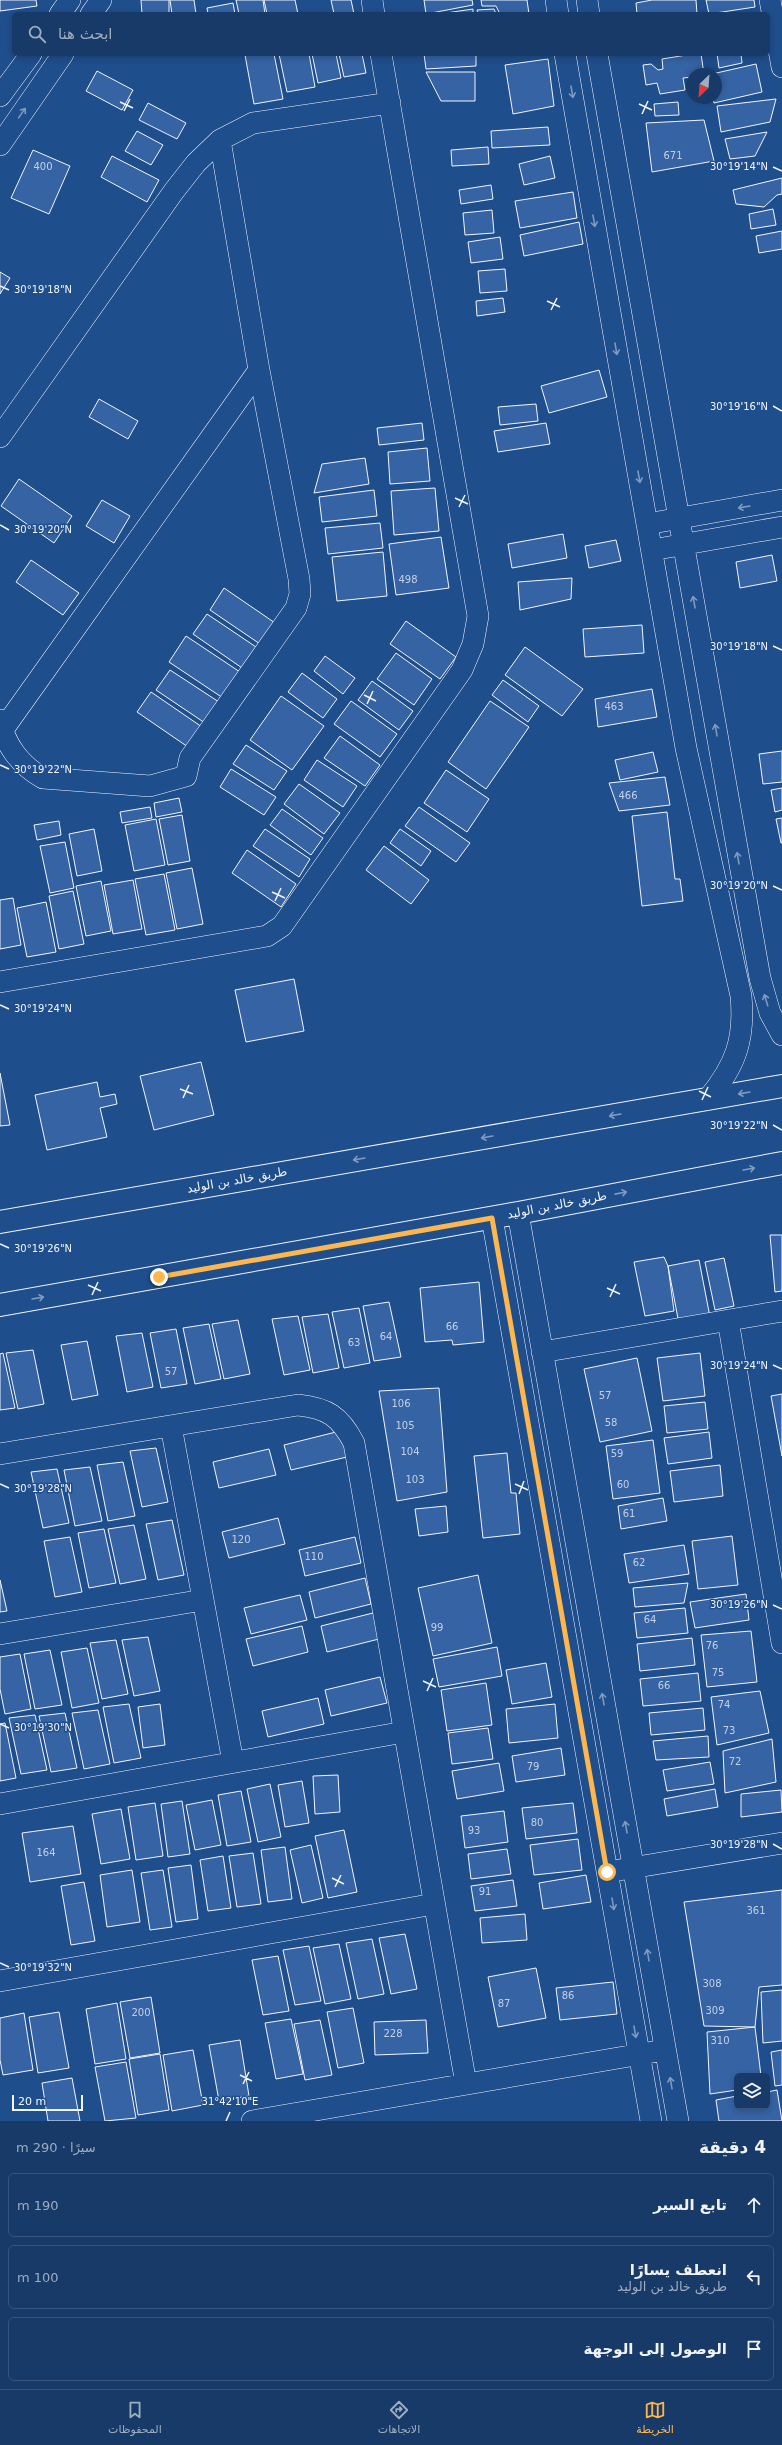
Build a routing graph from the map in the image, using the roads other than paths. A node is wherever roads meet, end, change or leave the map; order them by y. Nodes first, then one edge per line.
1 (70, 0) edge
2 (101, 0) edge
3 (372, 0) edge
4 (556, 0) edge
5 (587, 0) edge
6 (770, 0) edge
7 (61, 12) edge
8 (92, 12) edge
9 (374, 12) edge
10 (558, 12) edge
11 (590, 12) edge
12 (30, 56) edge
13 (62, 56) edge
14 (381, 56) edge
15 (565, 56) edge
16 (597, 56) edge
17 (782, 67) edge
18 (0, 96) edge
19 (390, 102) junction
20 (220, 140) junction
21 (0, 145) edge
22 (259, 370) junction
23 (0, 437) edge
24 (782, 500) edge
25 (679, 518) junction
26 (647, 524) junction
27 (782, 527) edge
28 (684, 545) junction
29 (652, 550) junction
30 (1, 725) edge
31 (0, 982) edge
32 (782, 1035) edge
33 (782, 1086) edge
34 (708, 1099) junction
35 (782, 1163) edge
36 (518, 1213) junction
37 (492, 1218) junction
38 (0, 1222) edge
39 (0, 1305) edge
40 (782, 1311) edge
41 (728, 1320) junction
42 (542, 1352) junction
43 (171, 1426) junction
44 (0, 1454) edge
45 (203, 1600) junction
46 (0, 1634) edge
47 (782, 1643) edge
48 (404, 1732) junction
49 (233, 1762) junction
50 (0, 1804) edge
51 (782, 1843) edge
52 (633, 1868) junction
53 (607, 1872) junction
54 (434, 1904) junction
55 (0, 1981) edge
56 (665, 2050) junction
57 (639, 2054) junction
58 (466, 2084) junction
59 (252, 2121) edge
60 (651, 2121) edge
61 (678, 2121) edge

1 - 7 street
2 - 8 street
3 - 9 street
4 - 10 street
5 - 11 street
6 - 17 street
12 - 18 street
21 -> 13 street
14 - 19 street
15 -> 26 street
16 - 25 street
19 - 20 street
19 - 31 street
20 - 22 street
20 - 23 street
22 - 30 street
22 - 30 street
24 -> 25 street
25 - 26 street
25 - 28 street
26 - 29 street
27 - 28 street
28 - 29 street
32 -> 28 street
29 - 34 street
33 -> 34 street, طريق خالد بن الوليد
34 -> 38 street, طريق خالد بن الوليد
36 -> 35 street, طريق خالد بن الوليد
36 - 37 street, طريق خالد بن الوليد
36 - 42 street
39 -> 37 street, طريق خالد بن الوليد
37 - 53 street
40 - 41 street
41 - 42 street
41 - 47 street
52 -> 42 street
43 - 44 street
43 - 45 street
43 - 48 street
45 - 46 street
45 - 49 street
48 - 49 street
48 - 54 street
49 - 50 street
51 - 52 street
52 - 53 street
56 -> 52 street
53 -> 57 street
54 - 55 street
54 - 58 street
56 - 57 street
61 -> 56 street
57 - 58 street
57 - 60 street
58 - 59 street

